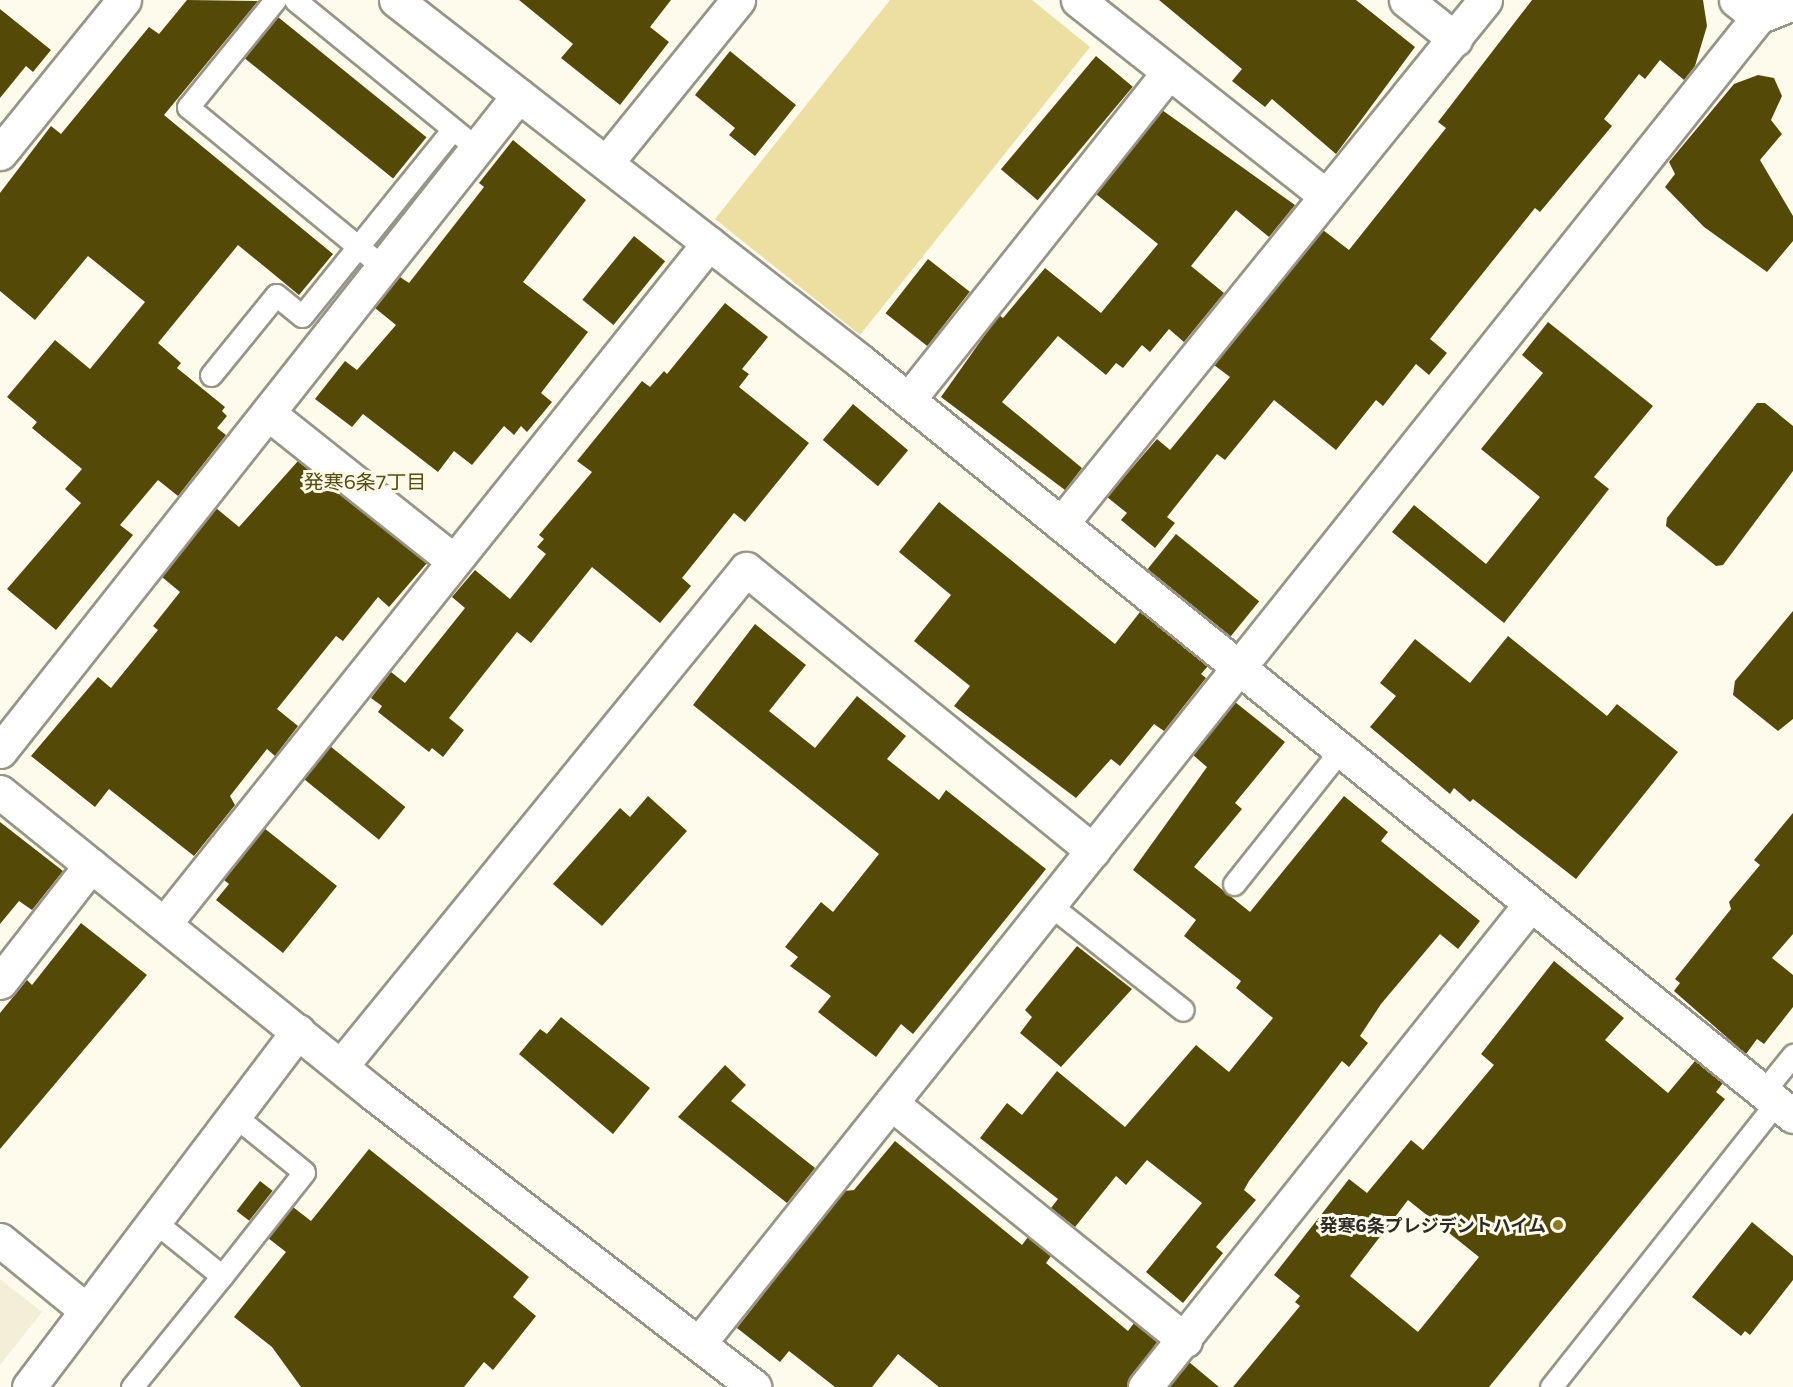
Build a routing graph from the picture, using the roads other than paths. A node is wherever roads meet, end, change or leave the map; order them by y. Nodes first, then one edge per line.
1 (124, 0) edge
2 (275, 0) edge
3 (295, 0) edge
4 (396, 0) edge
5 (738, 0) edge
6 (1078, 0) edge
7 (1406, 0) edge
8 (1485, 0) edge
9 (1793, 3) edge
10 (1747, 8) edge
11 (1455, 39) junction
12 (1169, 72) junction
13 (519, 96) junction
14 (466, 139) junction
15 (0, 153) edge
16 (606, 163) junction
17 (1326, 196) junction
18 (709, 243) junction
19 (359, 246) junction
20 (384, 267) junction
21 (211, 375) dead end
22 (908, 400) junction
23 (269, 414) junction
24 (1061, 524) junction
25 (454, 561) junction
26 (1238, 668) junction
27 (0, 751) edge
28 (1340, 752) junction
29 (0, 792) edge
30 (1093, 851) junction
31 (91, 865) junction
32 (1234, 884) dead end
33 (1050, 905) junction
34 (1529, 906) junction
35 (164, 924) junction
36 (0, 982) edge
37 (1183, 1010) dead end
38 (298, 1031) junction
39 (1793, 1055) edge
40 (341, 1066) junction
41 (891, 1103) junction
42 (1778, 1104) edge
43 (236, 1117) junction
44 (155, 1222) junction
45 (0, 1240) edge
46 (222, 1276) junction
47 (87, 1311) junction
48 (1185, 1340) junction
49 (700, 1342) junction
50 (29, 1387) edge
51 (132, 1387) edge
52 (754, 1387) edge
53 (1145, 1387) edge
54 (1551, 1387) edge

1 - 15 street
2 - 19 lane
3 - 14 lane
4 - 13 street
5 - 16 street
6 - 12 street
7 - 11 street
8 - 11 street
9 - 10 street
10 - 26 street
11 - 17 street
12 - 17 street
12 - 22 street
13 - 14 street
13 - 16 street
14 - 19 lane
14 - 20 street
16 - 18 street
17 - 24 street
18 - 22 street
18 - 25 street
19 - 20 lane
19 - 21 lane
20 - 23 street
22 - 24 street
23 - 25 street
23 - 27 street
24 - 26 street
25 - 35 street
26 - 28 street
26 - 30 street
28 - 32 lane
28 - 34 street
29 - 31 street
30 - 33 street
30 - 40 street
31 - 35 street
31 - 36 street
33 - 37 lane
33 - 41 street
34 - 42 street
34 - 48 street
35 - 38 street
38 - 40 street
38 - 43 street
39 - 42 lane
40 - 49 street
41 - 48 street
41 - 49 street
42 - 54 lane
43 - 44 street
43 - 46 lane
44 - 46 lane
44 - 47 street
45 - 47 street
46 - 51 lane
47 - 50 street
48 - 53 street
49 - 52 street

